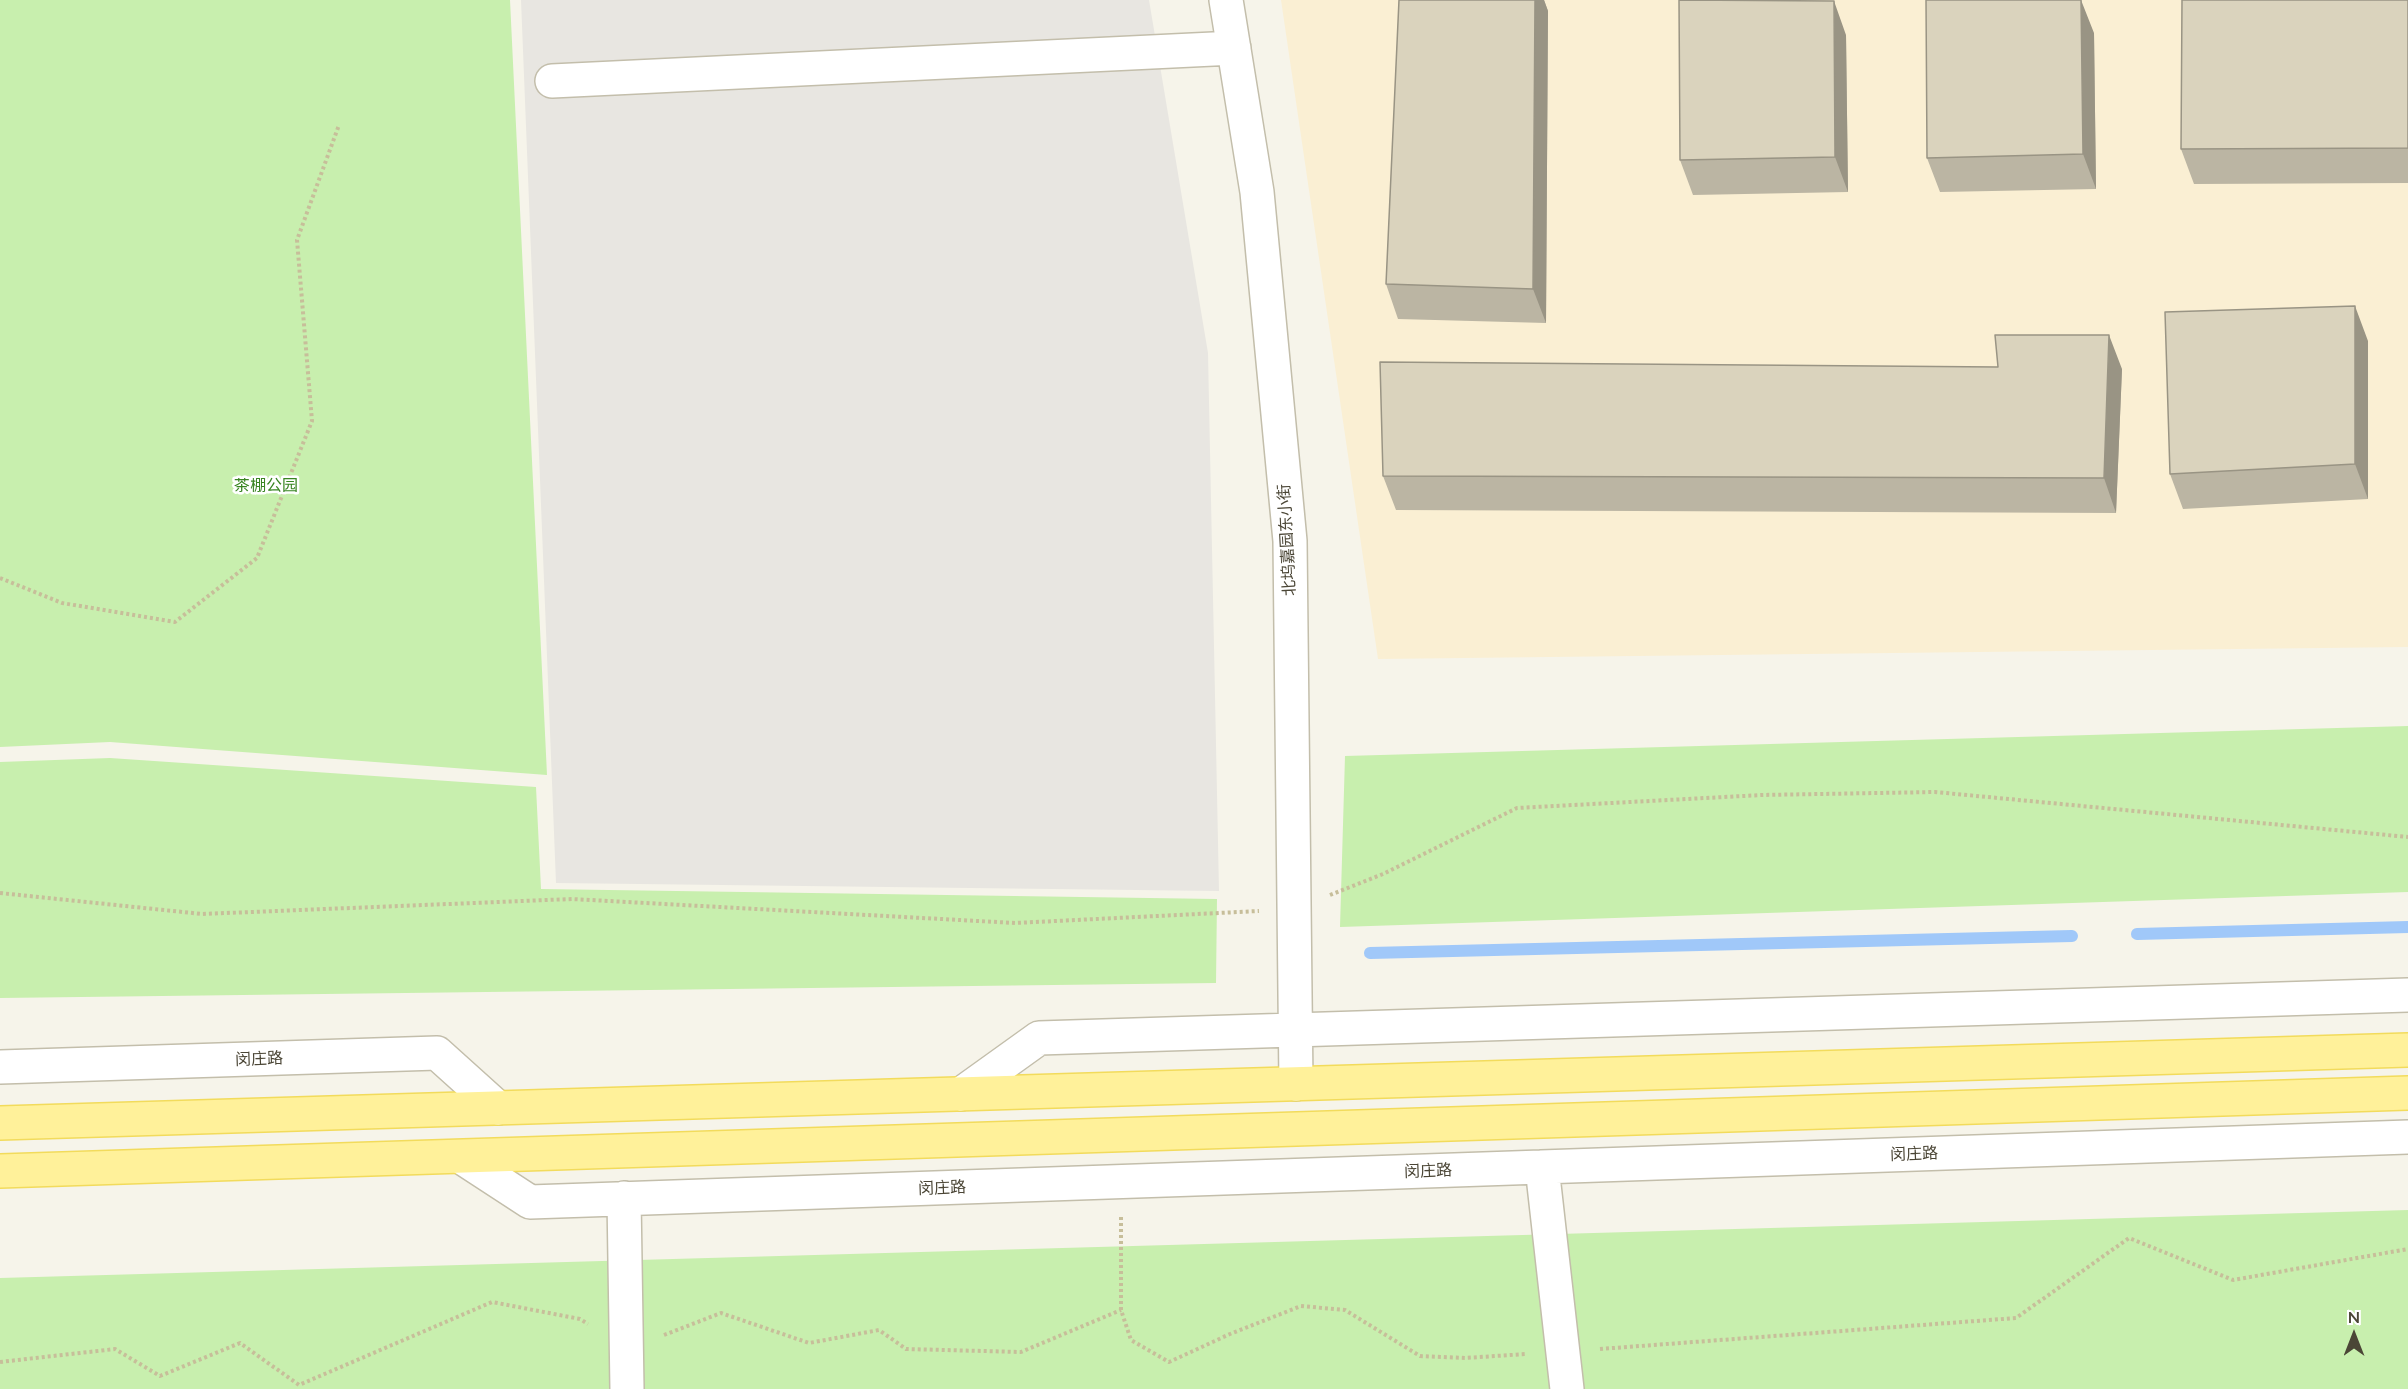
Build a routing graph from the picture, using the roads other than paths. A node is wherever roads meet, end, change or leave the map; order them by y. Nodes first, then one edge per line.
1 (1230, 2) edge
2 (1234, 48) junction
3 (552, 81) dead end
4 (2408, 995) edge
5 (1295, 1030) junction
6 (2408, 1050) edge
7 (0, 1067) edge
8 (1296, 1084) junction
9 (2408, 1093) edge
10 (961, 1094) junction
11 (498, 1108) junction
12 (0, 1123) edge
13 (2408, 1137) edge
14 (461, 1158) junction
15 (1542, 1167) junction
16 (0, 1171) edge
17 (624, 1198) junction
18 (627, 1389) edge
19 (1567, 1389) edge

1 - 2 street, 北坞嘉园东小街
2 - 3 street
2 - 5 street, 北坞嘉园东小街
4 - 5 street
5 - 8 street, 北坞嘉园东小街
5 - 10 street
6 - 8 main road
7 - 11 street, 闵庄路
8 - 10 main road
9 - 14 main road
10 - 11 main road
11 - 12 main road
13 - 15 street, 闵庄路
14 - 16 main road
14 - 17 street, 闵庄路
15 - 17 street, 闵庄路
15 - 19 street
17 - 18 street

